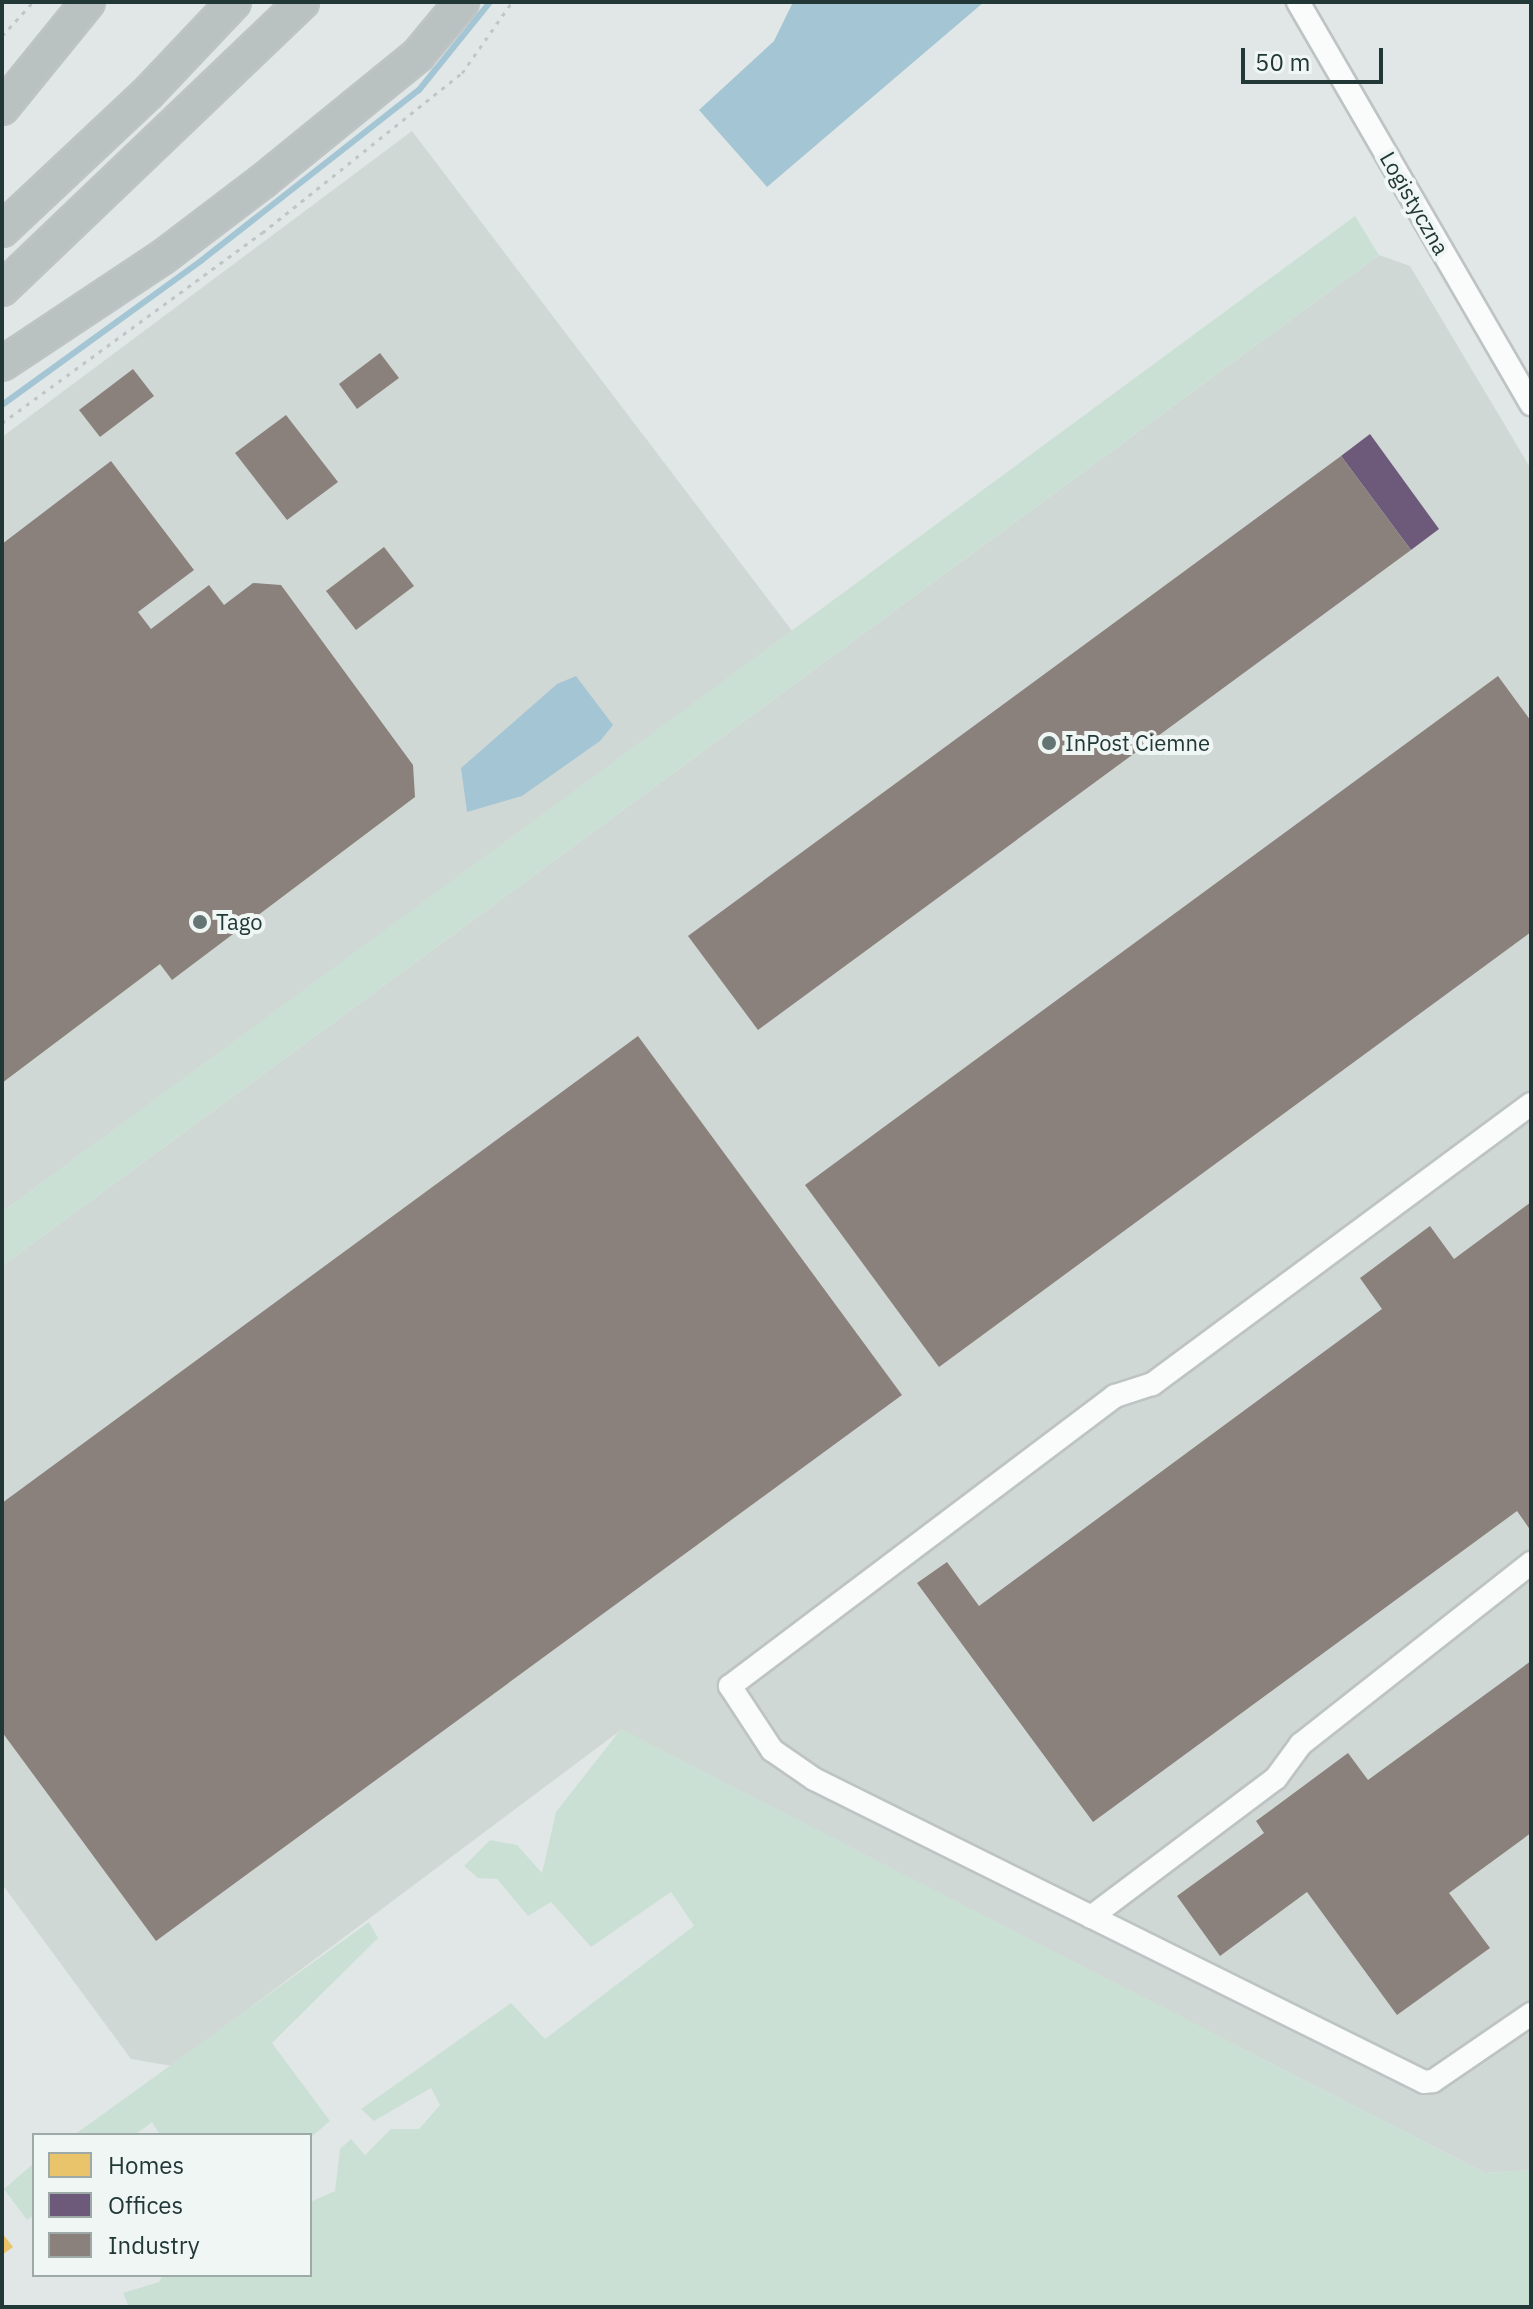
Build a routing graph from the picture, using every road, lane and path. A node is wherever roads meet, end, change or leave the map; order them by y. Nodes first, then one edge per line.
1 (33, 2) edge
2 (88, 2) edge
3 (234, 2) edge
4 (302, 2) edge
5 (462, 2) edge
6 (512, 2) edge
7 (1298, 2) edge
8 (2, 36) edge
9 (2, 108) edge
10 (2, 230) edge
11 (2, 289) edge
12 (2, 364) edge
13 (1531, 404) edge
14 (2, 423) edge
15 (1531, 1104) edge
16 (1531, 1563) edge
17 (1091, 1917) junction
18 (1531, 2014) edge

1 - 8 path
2 - 9 highway
3 - 10 highway
4 - 11 highway
5 - 12 highway
6 - 14 path
7 - 13 street, Logistyczna
15 - 17 street
16 - 17 street
17 - 18 street

